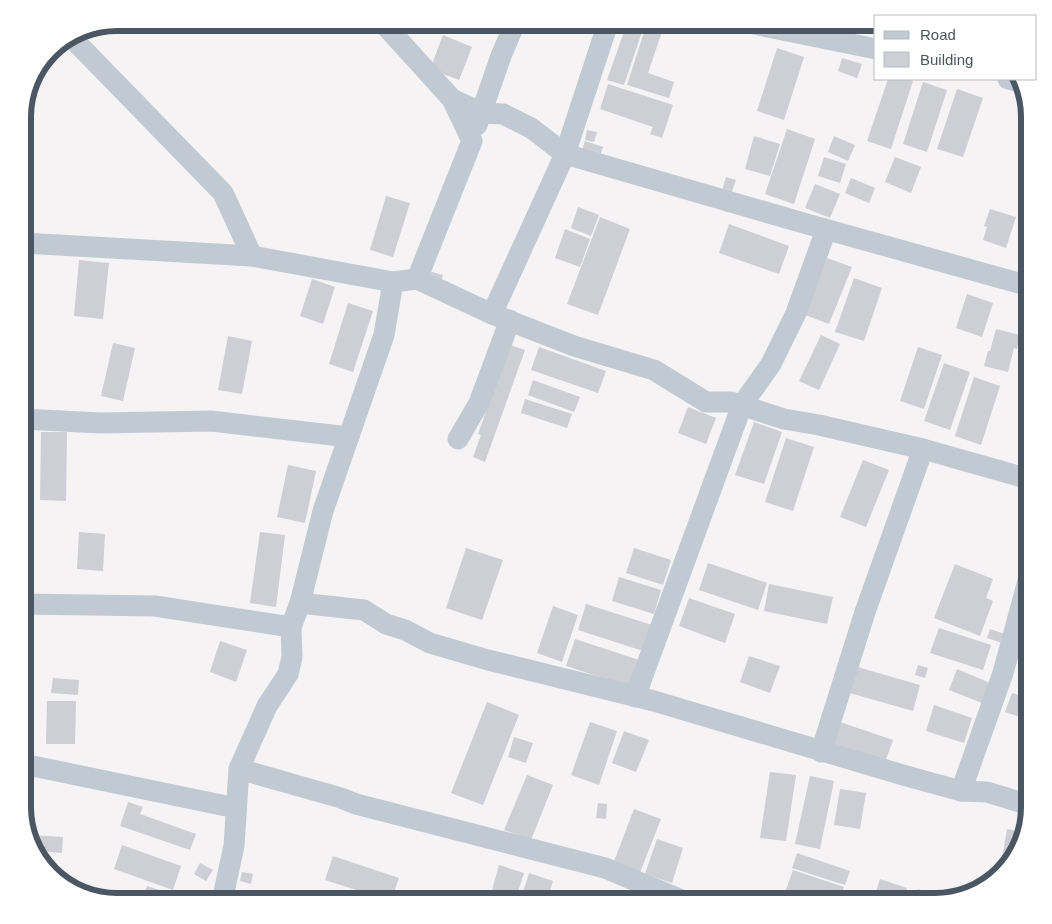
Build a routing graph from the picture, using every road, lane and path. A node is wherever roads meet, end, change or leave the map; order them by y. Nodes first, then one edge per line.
1 (391, 31) edge
2 (512, 31) edge
3 (605, 31) edge
4 (791, 31) edge
5 (76, 42) edge
6 (874, 49) edge
7 (452, 99) junction
8 (482, 113) junction
9 (472, 141) junction
10 (565, 154) junction
11 (826, 230) junction
12 (31, 243) edge
13 (252, 256) junction
14 (417, 279) junction
15 (393, 282) junction
16 (1021, 284) edge
17 (501, 317) junction
18 (742, 405) junction
19 (31, 419) edge
20 (349, 437) junction
21 (458, 438) dead end
22 (923, 449) junction
23 (1021, 477) edge
24 (300, 603) junction
25 (31, 604) edge
26 (1021, 607) edge
27 (292, 627) junction
28 (635, 697) junction
29 (821, 752) junction
30 (31, 766) edge
31 (239, 769) junction
32 (961, 791) junction
33 (1021, 803) edge
34 (236, 808) junction
35 (224, 893) edge
36 (663, 893) edge

1 - 7 street
2 - 8 street
3 - 10 street
4 - 6 street
5 - 13 street
7 - 8 street
7 - 9 street
8 - 9 street
8 - 10 street
9 - 14 street
10 - 11 street
10 - 17 street
11 - 16 street
11 - 18 street
12 - 13 street
13 - 15 street
14 - 15 street
14 - 17 street
15 - 20 street
17 - 18 street
17 - 21 street
18 - 22 street
18 - 28 street
19 - 20 street
20 - 24 street
22 - 23 street
22 - 29 street
24 - 27 street
24 - 28 street
25 - 27 street
26 - 32 street
27 - 31 street
28 - 29 street
29 - 32 street
30 - 34 street
31 - 34 street
31 - 36 street
32 - 33 street
34 - 35 street

